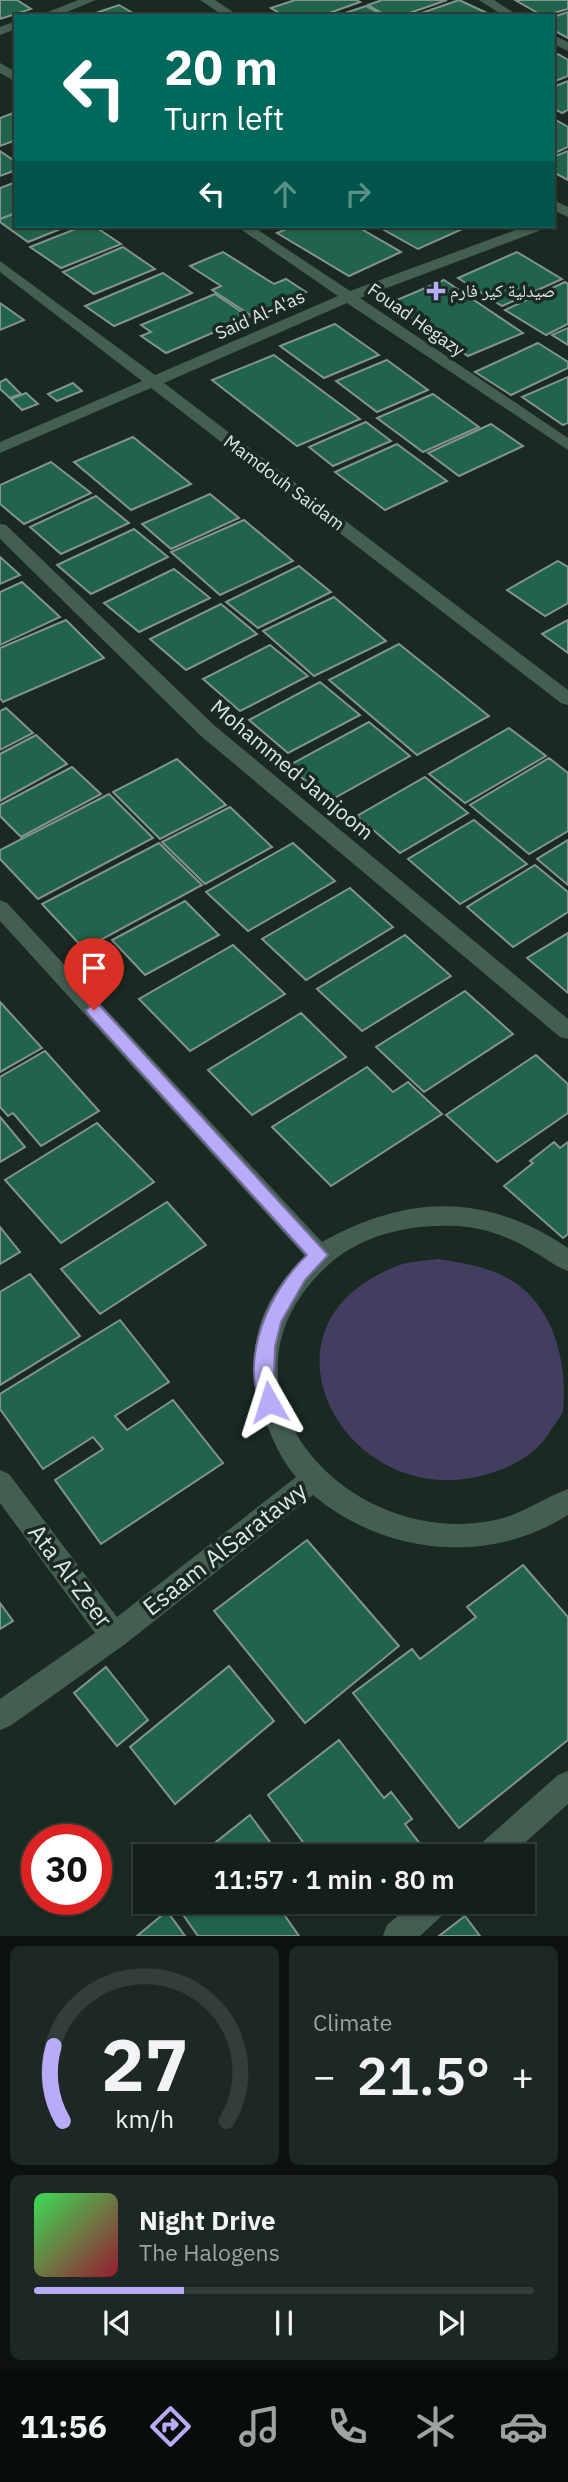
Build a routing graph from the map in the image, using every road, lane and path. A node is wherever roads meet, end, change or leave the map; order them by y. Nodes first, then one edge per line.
1 (90, 0) edge
2 (206, 0) edge
3 (490, 1) edge
4 (50, 14) edge
5 (230, 14) edge
6 (510, 14) edge
7 (246, 228) edge
8 (534, 228) edge
9 (0, 265) edge
10 (349, 297) junction
11 (152, 383) junction
12 (568, 445) edge
13 (0, 448) edge
14 (0, 530) edge
15 (568, 699) edge
16 (0, 908) edge
17 (568, 1031) edge
18 (319, 1255) junction
19 (568, 1262) edge
20 (313, 1479) junction
21 (0, 1482) edge
22 (568, 1501) edge
23 (114, 1636) junction
24 (0, 1716) edge
25 (568, 1785) edge
26 (502, 1844) edge
27 (423, 1914) edge
28 (398, 1936) edge

1 - 4 street
2 - 5 street
3 - 6 street
7 - 10 street, Fouad Hegazy
8 - 10 street, Said Al-A'as
9 - 11 street, Mamdouh Saidam
10 - 11 street, Said Al-A'as
10 - 12 street, Fouad Hegazy
11 - 13 street, Said Al-A'as
11 - 15 street, Mamdouh Saidam
14 - 17 street, Mohammed Jamjoom
16 - 18 street
18 - 19 street
18 - 20 street
20 - 22 street
20 - 23 street, Esaam AlSaratawy
21 - 23 street, Ata Al-Zeer
23 - 24 street, Esaam AlSaratawy
25 - 26 street
27 - 28 street

